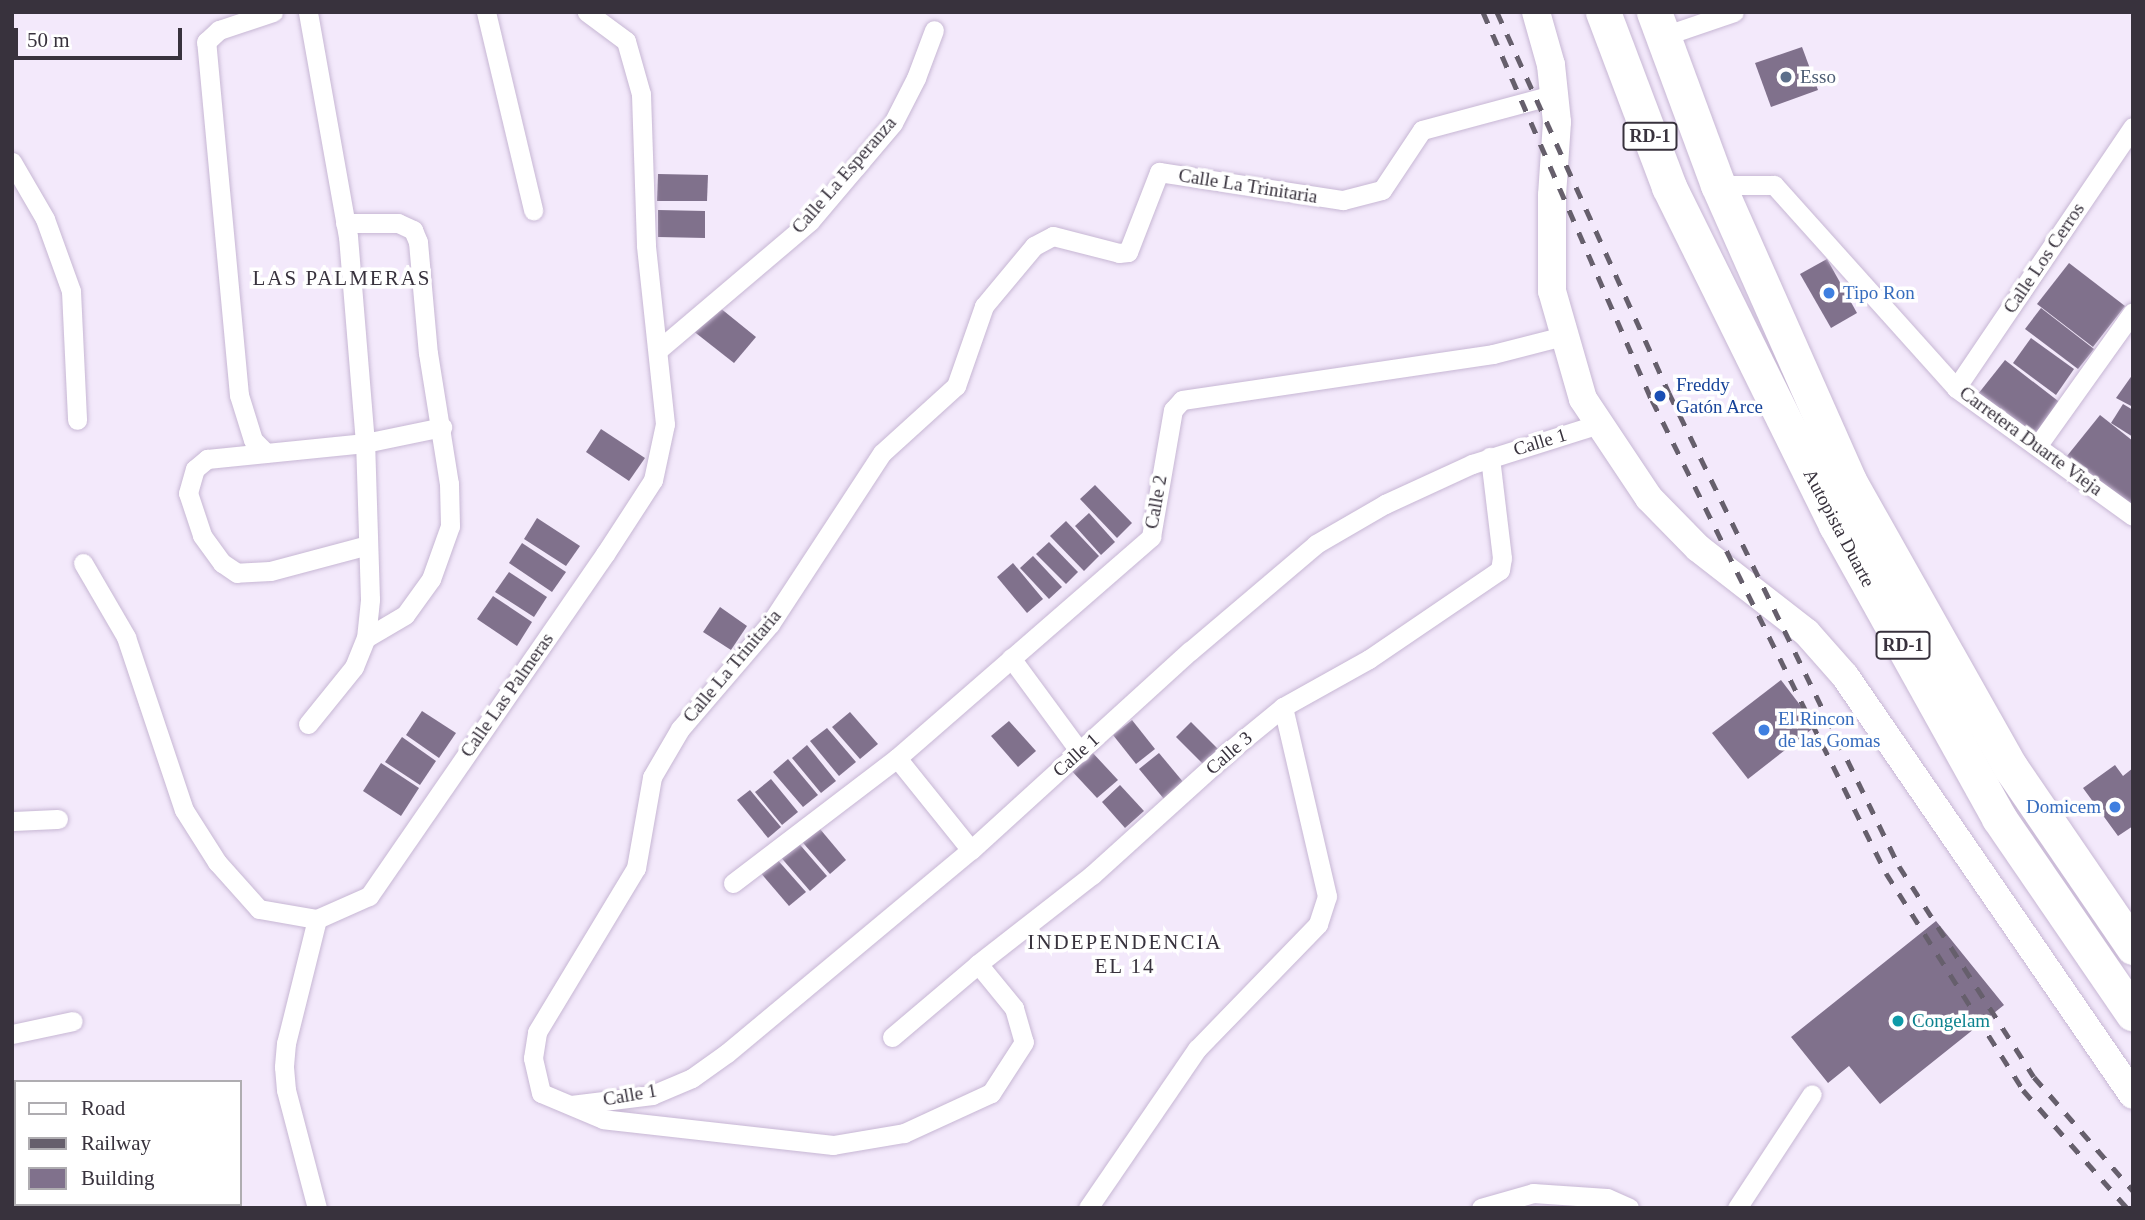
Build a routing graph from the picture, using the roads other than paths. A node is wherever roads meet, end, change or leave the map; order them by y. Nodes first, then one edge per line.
1 (273, 12) edge
2 (308, 12) edge
3 (486, 12) edge
4 (587, 12) edge
5 (1536, 12) edge
6 (1603, 12) edge
7 (1734, 12) edge
8 (1658, 25) edge
9 (934, 30) dead end
10 (1556, 94) junction
11 (2133, 127) edge
12 (12, 162) edge
13 (1718, 185) junction
14 (533, 210) dead end
15 (345, 223) junction
16 (2133, 312) edge
17 (1563, 336) junction
18 (658, 350) junction
19 (1956, 388) junction
20 (77, 420) dead end
21 (1599, 424) junction
22 (442, 427) junction
23 (365, 443) junction
24 (2038, 445) junction
25 (266, 453) junction
26 (1490, 457) junction
27 (2133, 516) edge
28 (368, 545) junction
29 (83, 563) dead end
30 (366, 638) junction
31 (1012, 659) junction
32 (1283, 707) junction
33 (308, 724) dead end
34 (1080, 751) junction
35 (897, 758) junction
36 (58, 819) dead end
37 (12, 821) edge
38 (971, 850) junction
39 (733, 883) dead end
40 (317, 919) junction
41 (2133, 947) edge
42 (978, 964) junction
43 (2133, 1014) edge
44 (74, 1021) dead end
45 (12, 1034) edge
46 (892, 1038) dead end
47 (1812, 1094) dead end
48 (2133, 1095) edge
49 (570, 1105) junction
50 (317, 1202) edge
51 (1088, 1208) edge
52 (1481, 1208) edge
53 (1629, 1208) edge
54 (1737, 1208) edge

1 - 25 street
2 - 15 street
3 - 14 street
4 - 18 street, Calle Las Palmeras
5 - 10 street
6 - 43 highway, Autopista Duarte / RD-1
7 - 8 street
8 - 13 highway, Autopista Duarte / RD-1
9 - 18 street, Calle La Esperanza
10 - 17 street
10 - 49 street, Calle La Trinitaria
11 - 19 street, Calle Los Cerros
12 - 20 street
13 - 19 street, Carretera Duarte Vieja
13 - 41 highway, Autopista Duarte / RD-1
15 - 22 street
15 - 23 street
16 - 24 street
17 - 21 street
17 - 31 street, Calle 2
18 - 40 street, Calle Las Palmeras
19 - 24 street, Carretera Duarte Vieja
21 - 26 street, Calle 1
21 - 48 street
22 - 23 street
22 - 30 street
23 - 25 street
23 - 28 street
24 - 27 street, Carretera Duarte Vieja
25 - 28 street
26 - 32 street, Calle 3
26 - 34 street, Calle 1
28 - 30 street
29 - 40 street
30 - 33 street
31 - 34 street
31 - 35 street, Calle 2
32 - 42 street, Calle 3
32 - 51 street
34 - 38 street, Calle 1
35 - 38 street
35 - 39 street, Calle 2
36 - 37 street
38 - 49 street, Calle 1
40 - 50 street
42 - 46 street, Calle 3
42 - 49 street, Calle La Trinitaria
44 - 45 street
47 - 54 street
52 - 53 street

